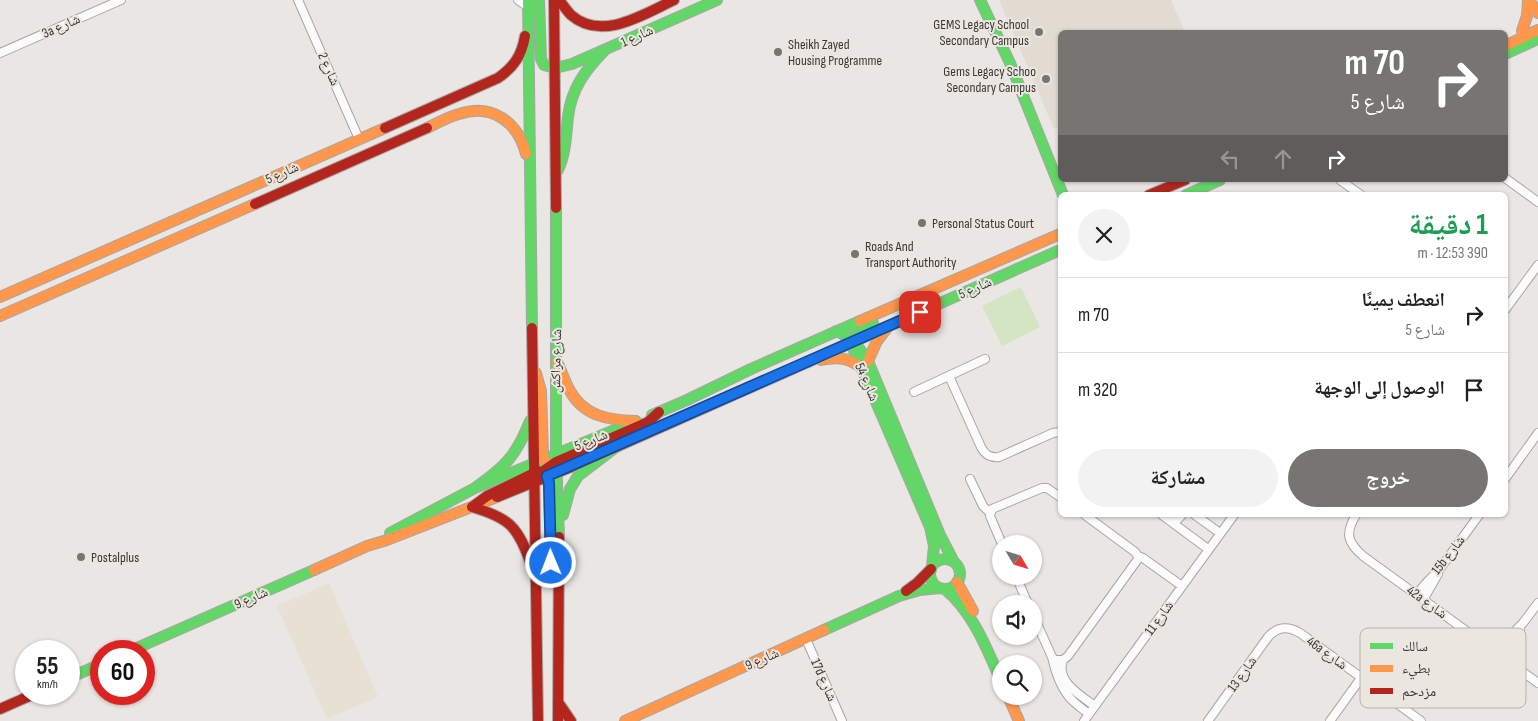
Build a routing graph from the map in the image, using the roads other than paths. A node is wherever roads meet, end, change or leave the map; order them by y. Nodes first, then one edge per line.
1 (121, 0) edge
2 (298, 0) edge
3 (518, 0) edge
4 (539, 0) edge
5 (554, 0) edge
6 (559, 0) edge
7 (674, 0) edge
8 (717, 0) edge
9 (980, 0) edge
10 (1528, 0) edge
11 (528, 7) edge
12 (1538, 13) edge
13 (1538, 24) edge
14 (1538, 30) edge
15 (1522, 31) junction
16 (1508, 37) edge
17 (1538, 39) edge
18 (1508, 45) edge
19 (605, 50) junction
20 (0, 53) edge
21 (1508, 53) edge
22 (555, 68) junction
23 (359, 138) junction
24 (299, 166) junction
25 (556, 174) junction
26 (530, 177) junction
27 (1508, 180) edge
28 (304, 181) junction
29 (1180, 182) edge
30 (1215, 182) edge
31 (1343, 182) edge
32 (1062, 192) edge
33 (1157, 192) edge
34 (1193, 192) edge
35 (1357, 192) edge
36 (1538, 202) edge
37 (1058, 236) edge
38 (1058, 237) edge
39 (1058, 251) edge
40 (1538, 264) edge
41 (965, 276) junction
42 (984, 284) junction
43 (0, 297) edge
44 (1508, 302) edge
45 (0, 316) edge
46 (887, 327) junction
47 (836, 331) junction
48 (854, 341) junction
49 (555, 360) junction
50 (811, 360) junction
51 (985, 360) dead end
52 (864, 364) junction
53 (533, 367) junction
54 (949, 376) junction
55 (914, 392) dead end
56 (533, 412) junction
57 (659, 412) junction
58 (635, 421) junction
59 (1058, 432) edge
60 (1538, 433) edge
61 (616, 447) junction
62 (545, 468) junction
63 (1508, 475) edge
64 (970, 479) dead end
65 (475, 488) junction
66 (1058, 496) edge
67 (472, 507) junction
68 (990, 513) junction
69 (1087, 517) edge
70 (1165, 517) edge
71 (1180, 517) edge
72 (1198, 517) edge
73 (1232, 517) edge
74 (1355, 517) edge
75 (1478, 517) edge
76 (1170, 521) junction
77 (559, 528) junction
78 (1220, 533) junction
79 (999, 535) edge
80 (372, 544) junction
81 (1208, 549) junction
82 (1138, 556) junction
83 (954, 562) junction
84 (931, 568) junction
85 (535, 578) junction
86 (957, 582) junction
87 (1182, 586) junction
88 (559, 588) junction
89 (942, 588) junction
90 (899, 596) junction
91 (1420, 597) junction
92 (1538, 603) edge
93 (1462, 628) edge
94 (1520, 628) edge
95 (1278, 629) joint
96 (1042, 635) edge
97 (806, 639) junction
98 (155, 640) edge
99 (983, 640) junction
100 (1052, 658) junction
101 (1063, 660) junction
102 (992, 661) edge
103 (1526, 674) edge
104 (1360, 677) edge
105 (1360, 681) edge
106 (1538, 683) edge
107 (15, 702) edge
108 (558, 702) junction
109 (1012, 705) edge
110 (1095, 706) junction
111 (1403, 708) edge
112 (0, 709) edge
113 (1089, 714) junction
114 (538, 721) edge
115 (558, 721) edge
116 (571, 721) edge
117 (625, 721) edge
118 (842, 721) edge
119 (1019, 721) edge
120 (1084, 721) edge
121 (1208, 721) edge
122 (1330, 721) edge
123 (1421, 721) edge

1 - 20 street, 3a شارع
2 - 23 street, شارع 2
3 - 11 street
4 - 22 street
5 - 22 street, شارع مراكش
6 - 7 street, شارع 1
8 - 19 street, شارع 1
9 - 32 street
10 - 12 street
10 - 15 street
11 - 23 street, شارع 5
11 - 26 street, شارع مراكش
13 - 15 street
14 - 18 street
15 - 16 street
17 - 21 street
19 - 22 street, شارع 1
19 - 25 street
22 - 25 street, شارع مراكش
23 - 24 street, شارع 5
24 - 28 street
24 - 43 street, شارع 5
25 - 49 street, شارع مراكش
26 - 28 street, شارع 5
26 - 53 street, شارع مراكش
27 - 36 street
28 - 45 street, شارع 5
29 - 33 street
30 - 34 street
31 - 35 street
37 - 41 street, شارع 5
38 - 42 street
39 - 42 street, شارع 5
40 - 44 street
41 - 47 street, شارع 5
41 - 48 street
42 - 46 street, شارع 5
46 - 48 street, شارع 5
46 - 52 street
47 - 48 street
47 - 57 street, شارع 5
48 - 50 street, شارع 5
48 - 52 street, شارع 54
49 - 58 street
49 - 62 street, شارع مراكش
50 - 52 street
50 - 61 street, شارع 5
51 - 54 street
52 - 83 street, شارع 54
52 - 84 street, شارع 54
53 - 56 street, شارع مراكش
53 - 62 street
54 - 55 street
54 - 59 street
56 - 62 street, شارع مراكش
56 - 65 street
57 - 58 street, شارع 5
57 - 62 street
58 - 62 street, شارع 5
60 - 63 street
61 - 62 street, شارع 5
61 - 77 street
62 - 65 street, شارع 9
62 - 67 street, شارع 9
62 - 77 street, شارع مراكش
62 - 85 street, شارع مراكش
62 - 88 street
64 - 68 street
65 - 80 street, شارع 9
66 - 68 street
67 - 80 street, شارع 9
67 - 85 street
68 - 79 street
69 - 82 street
70 - 76 street
71 - 76 street
72 - 78 street
73 - 78 street, شارع 11
74 - 91 street, 42a شارع
75 - 91 street, 15b شارع
76 - 81 street
77 - 88 street, شارع مراكش
78 - 81 street, شارع 11
80 - 98 street, شارع 9
81 - 87 street, شارع 11
82 - 87 street
82 - 101 street
83 - 84 street
83 - 86 street
84 - 89 street
84 - 90 street, شارع 9
85 - 114 street, شارع مراكش
86 - 89 street
86 - 99 street
87 - 110 street, شارع 11
88 - 108 street, شارع مراكش
89 - 90 street, شارع 9
89 - 99 street
90 - 97 street, شارع 9
91 - 93 street, 42a شارع
92 - 94 street
95 - 104 street, 46a شارع
95 - 121 street, شارع 13
96 - 100 street
97 - 117 street, شارع 9
97 - 118 street, 17d شارع
99 - 102 street
100 - 101 street
100 - 113 street
101 - 110 street
103 - 106 street, 42a شارع
105 - 122 street
107 - 112 street
108 - 115 street, شارع مراكش
108 - 116 street
109 - 119 street
110 - 113 street, شارع 11
111 - 123 street, 46a شارع
113 - 120 street, شارع 11

